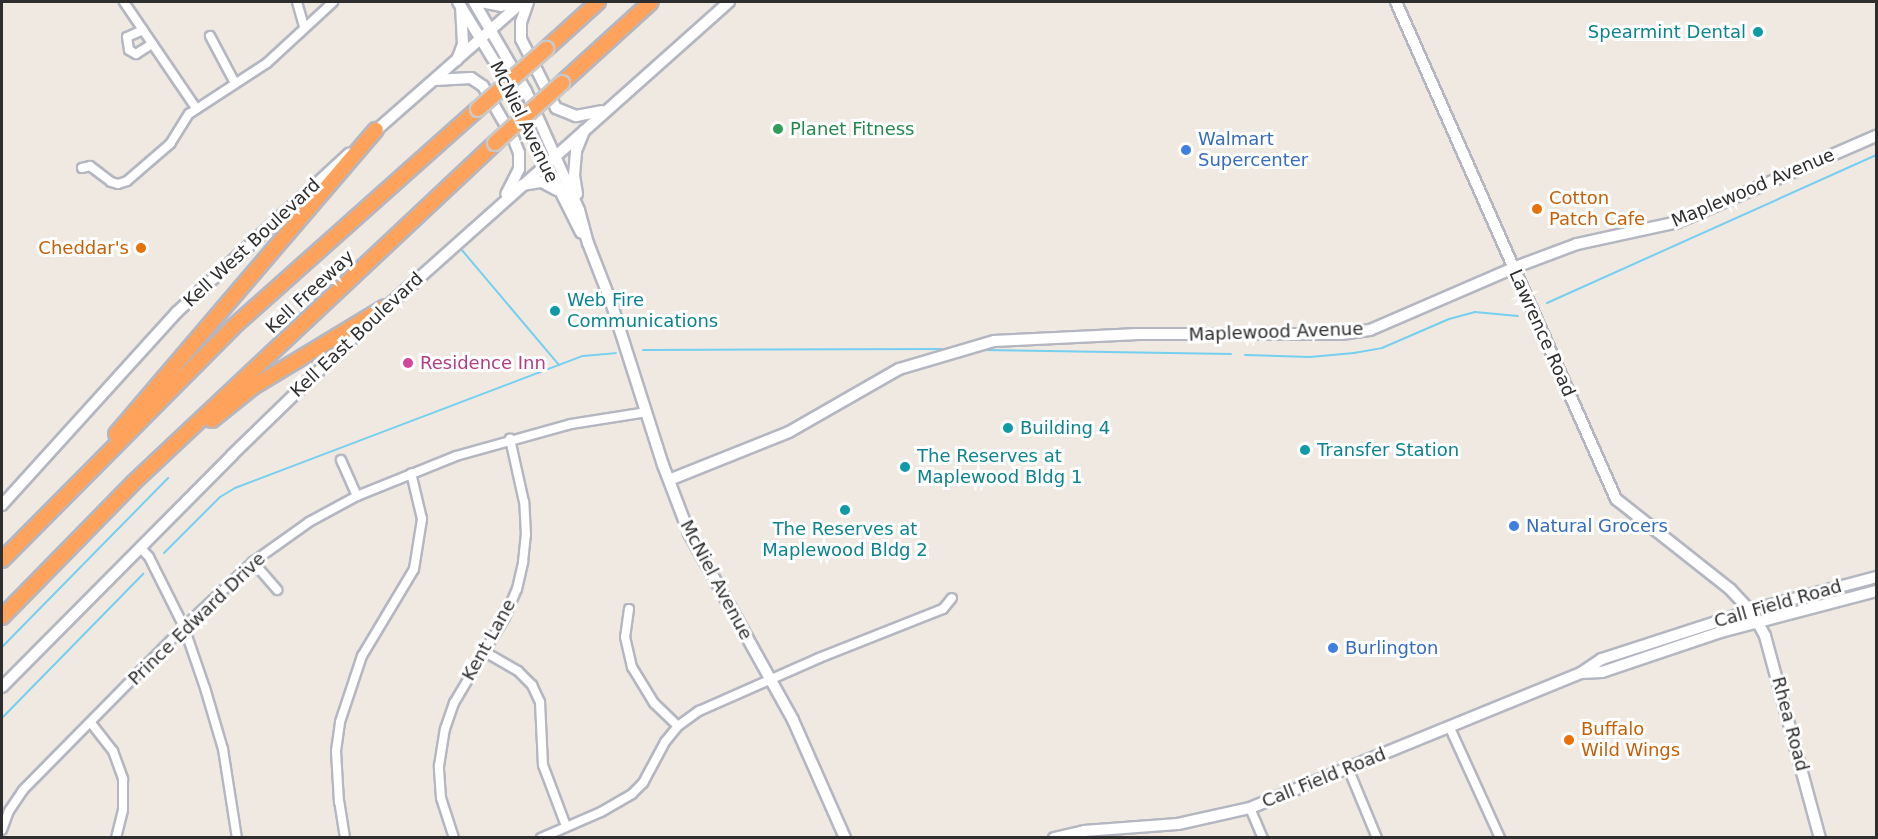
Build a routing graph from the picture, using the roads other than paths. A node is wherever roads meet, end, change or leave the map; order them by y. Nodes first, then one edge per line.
1 (124, 2) edge
2 (297, 2) edge
3 (333, 2) edge
4 (474, 2) edge
5 (481, 2) edge
6 (520, 2) edge
7 (528, 2) edge
8 (598, 2) edge
9 (651, 2) edge
10 (729, 2) edge
11 (1396, 2) edge
12 (459, 3) edge
13 (304, 26) junction
14 (143, 30) junction
15 (492, 30) junction
16 (210, 36) dead end
17 (482, 39) junction
18 (152, 44) junction
19 (457, 61) junction
20 (435, 80) junction
21 (235, 83) junction
22 (196, 108) junction
23 (605, 111) junction
24 (585, 128) junction
25 (376, 130) junction
26 (1876, 136) edge
27 (556, 154) junction
28 (545, 163) junction
29 (82, 168) dead end
30 (516, 189) junction
31 (558, 190) junction
32 (502, 202) junction
33 (579, 210) junction
34 (588, 243) junction
35 (1513, 268) junction
36 (386, 307) junction
37 (647, 412) junction
38 (510, 440) junction
39 (341, 460) dead end
40 (87, 473) junction
41 (411, 473) junction
42 (669, 480) junction
43 (133, 483) junction
44 (69, 492) junction
45 (357, 496) junction
46 (2, 505) edge
47 (140, 547) junction
48 (2, 548) edge
49 (2, 560) edge
50 (253, 562) junction
51 (1876, 578) edge
52 (1847, 585) junction
53 (277, 590) dead end
54 (1876, 591) edge
55 (952, 598) dead end
56 (1848, 598) junction
57 (629, 609) dead end
58 (1754, 616) junction
59 (2, 617) edge
60 (184, 627) junction
61 (484, 652) junction
62 (770, 680) junction
63 (2, 687) edge
64 (91, 723) junction
65 (678, 726) junction
66 (1449, 726) junction
67 (1348, 768) junction
68 (1250, 808) junction
69 (566, 826) junction
70 (2, 830) edge
71 (116, 837) edge
72 (237, 837) edge
73 (345, 837) edge
74 (454, 837) edge
75 (540, 837) edge
76 (845, 837) edge
77 (1054, 837) edge
78 (1263, 837) edge
79 (1377, 837) edge
80 (1500, 837) edge
81 (1820, 837) edge

1 - 14 street
2 - 13 street
3 - 13 street
4 - 15 street, McNiel Avenue
5 - 6 street
6 - 15 street, Kell West Boulevard
7 - 23 street
8 - 40 highway, Kell Freeway, bridge
9 - 43 highway, Kell Freeway, bridge
10 - 23 street, Kell East Boulevard
11 - 35 street, Lawrence Road
12 - 17 street, McNiel Avenue
12 - 19 street
13 - 21 street
14 - 18 street
14 - 18 street
15 - 17 street, Kell West Boulevard
15 - 27 street, McNiel Avenue
16 - 21 street
17 - 19 street, Kell West Boulevard
17 - 28 street, McNiel Avenue
18 - 22 street
19 - 20 street, Kell West Boulevard
20 - 25 street, Kell West Boulevard
20 - 32 street
21 - 22 street
22 - 29 street
23 - 24 street, Kell East Boulevard
24 - 27 street, Kell East Boulevard
24 - 33 street
25 - 40 highway
25 - 46 street, Kell West Boulevard
26 - 35 street, Maplewood Avenue
27 - 28 street, Kell East Boulevard
27 - 33 street, McNiel Avenue
28 - 30 street, Kell East Boulevard
28 - 31 street, McNiel Avenue
30 - 31 street
30 - 32 street, Kell East Boulevard
31 - 34 street, McNiel Avenue
32 - 36 street, Kell East Boulevard
33 - 34 street, McNiel Avenue
34 - 37 street, McNiel Avenue
35 - 42 street, Maplewood Avenue
35 - 58 street, Lawrence Road
36 - 43 highway
36 - 47 street, Kell East Boulevard
37 - 38 street, Prince Edward Drive
37 - 42 street, McNiel Avenue
38 - 41 street, Prince Edward Drive
38 - 61 street, Kent Lane
39 - 45 street
40 - 44 highway, Kell Freeway
41 - 45 street, Prince Edward Drive
41 - 73 street
42 - 62 street, McNiel Avenue
43 - 59 highway, Kell Freeway
44 - 48 highway
44 - 49 highway, Kell Freeway
45 - 50 street, Prince Edward Drive
47 - 60 street
47 - 63 street, Kell East Boulevard
50 - 53 street
50 - 60 street, Prince Edward Drive
51 - 52 street, Call Field Road
52 - 56 street
52 - 58 street, Call Field Road
54 - 56 street, Call Field Road
55 - 62 street
56 - 58 street, Call Field Road
57 - 65 street
58 - 66 street, Call Field Road
58 - 81 street, Rhea Road
60 - 64 street, Prince Edward Drive
60 - 72 street
61 - 69 street
61 - 74 street, Kent Lane
62 - 65 street
62 - 76 street, McNiel Avenue
64 - 70 street, Prince Edward Drive
64 - 71 street
65 - 69 street
66 - 67 street, Call Field Road
66 - 80 street
67 - 68 street, Call Field Road
67 - 79 street
68 - 77 street, Call Field Road
68 - 78 street
69 - 75 street

